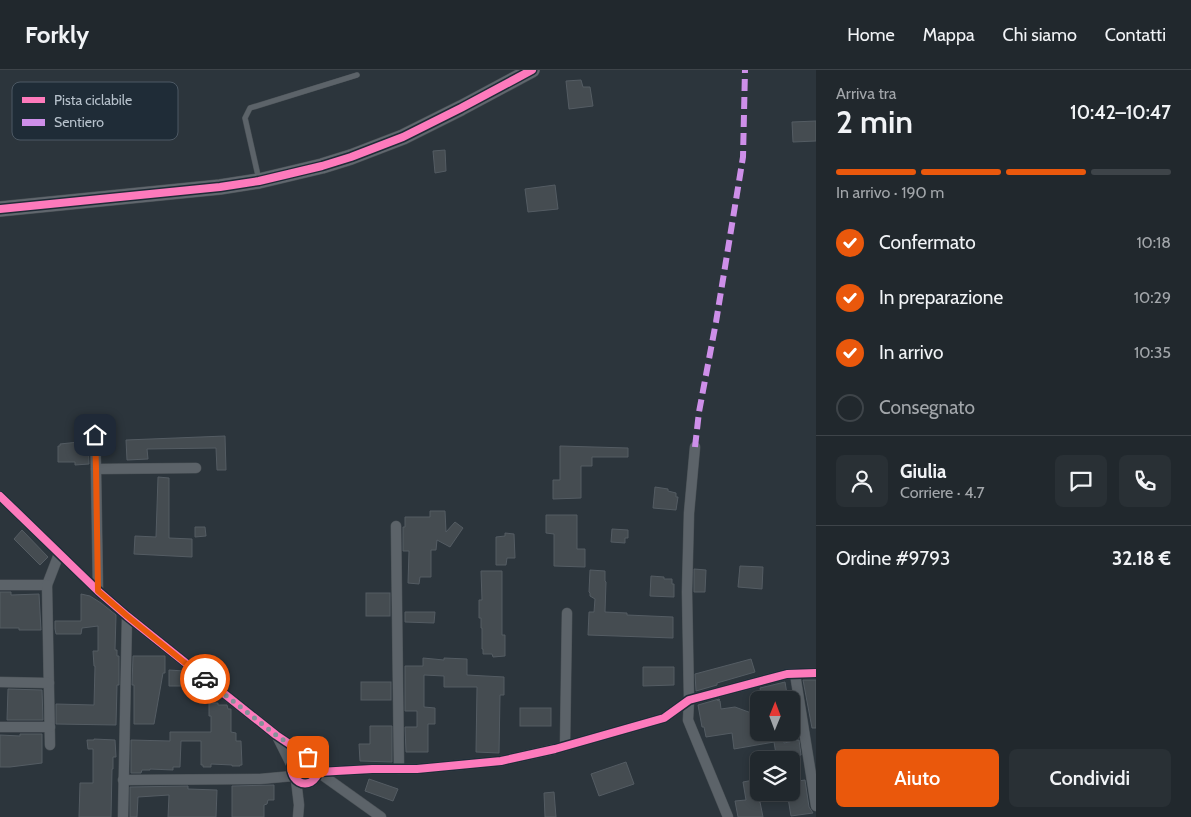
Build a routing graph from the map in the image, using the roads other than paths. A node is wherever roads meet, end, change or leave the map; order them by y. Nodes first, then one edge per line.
1 (532, 70) edge
2 (357, 75) dead end
3 (259, 181) junction
4 (0, 209) edge
5 (95, 435) dead end
6 (695, 447) dead end
7 (96, 468) junction
8 (196, 468) dead end
9 (0, 496) edge
10 (396, 526) dead end
11 (59, 554) junction
12 (0, 585) edge
13 (47, 585) junction
14 (98, 591) junction
15 (567, 613) dead end
16 (127, 616) junction
17 (816, 672) edge
18 (795, 674) junction
19 (0, 682) edge
20 (49, 683) junction
21 (689, 700) junction
22 (0, 727) edge
23 (50, 727) junction
24 (276, 735) junction
25 (50, 745) dead end
26 (565, 746) junction
27 (308, 757) junction
28 (399, 769) junction
29 (318, 772) junction
30 (293, 774) junction
31 (123, 780) junction
32 (311, 782) junction
33 (300, 805) junction
34 (816, 806) edge
35 (378, 816) edge
36 (122, 817) edge
37 (298, 817) edge
38 (728, 817) edge

1 - 3 street
2 - 3 lane
3 - 4 street
5 - 7 street
6 - 21 street
7 - 8 street
7 - 14 street
9 - 11 street
10 - 28 street
11 - 13 street
11 - 14 street
12 - 13 street
13 - 20 street
14 - 16 street
15 - 26 street
16 - 24 street
16 - 31 street
17 - 18 street
18 - 21 street
18 - 34 street
19 - 20 street
20 - 23 street
21 - 26 street
21 - 38 street
22 - 23 street
23 - 25 street
24 - 27 street
24 - 30 street
26 - 28 street
27 - 29 street
27 - 30 street
28 - 29 street
29 - 32 street
29 - 35 street
30 - 31 street
30 - 32 street
30 - 33 street
31 - 36 street
32 - 33 street
33 - 37 street

